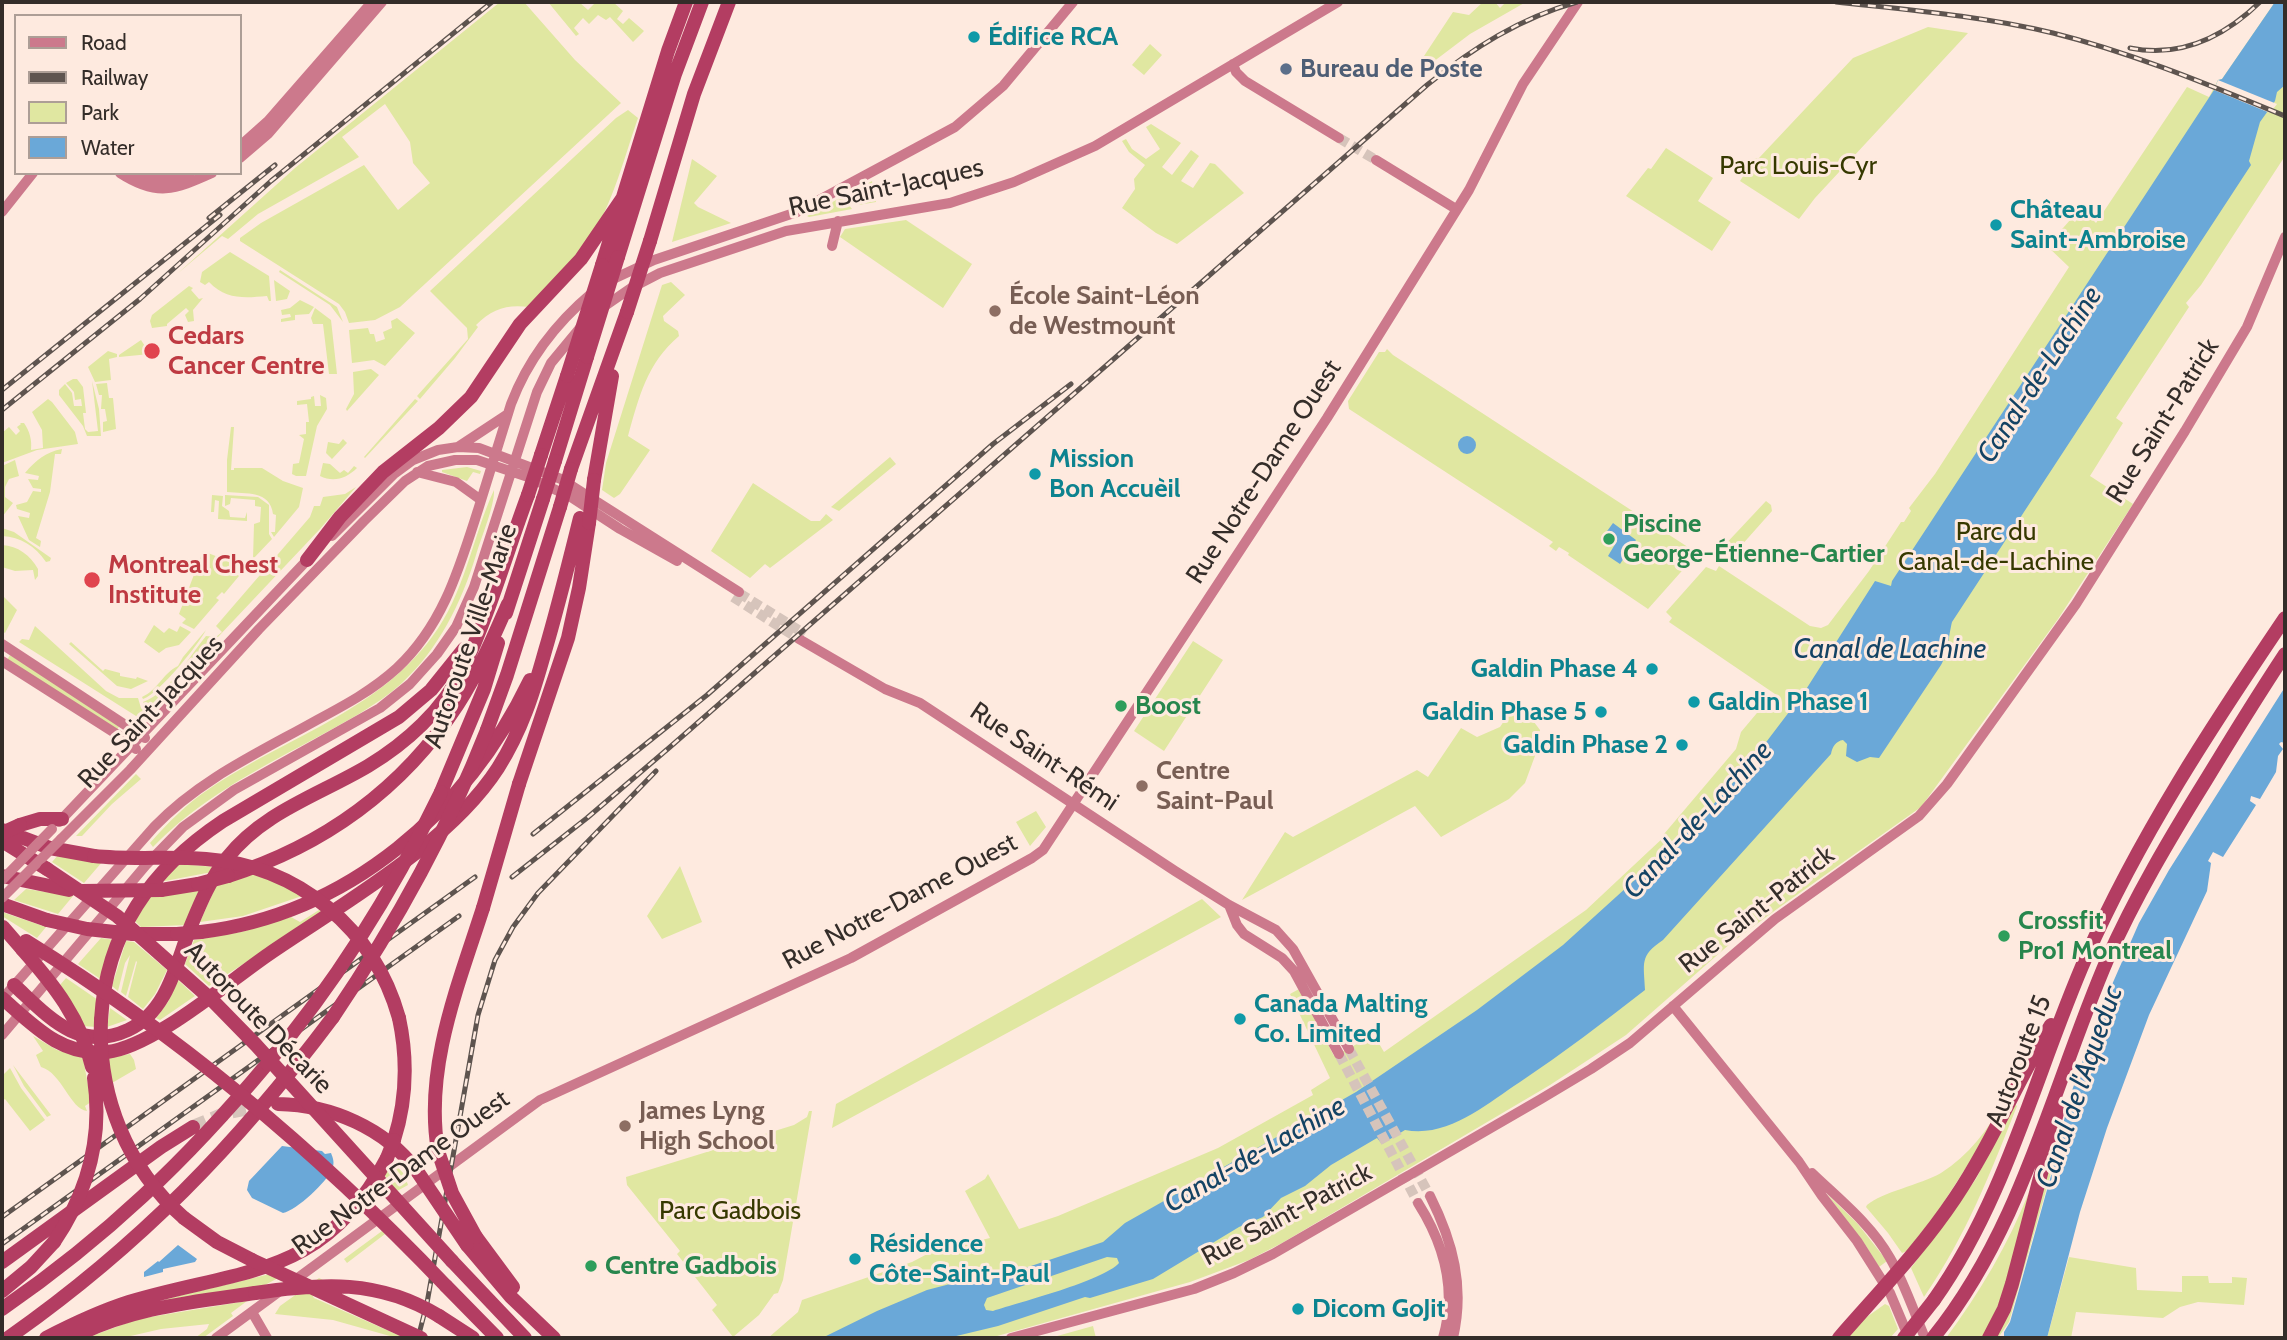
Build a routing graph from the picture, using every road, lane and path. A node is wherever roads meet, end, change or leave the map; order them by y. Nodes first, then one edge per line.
1 (382, 2) edge
2 (686, 2) edge
3 (702, 2) edge
4 (729, 2) edge
5 (1073, 2) edge
6 (1338, 2) edge
7 (1572, 2) edge
8 (1578, 2) edge
9 (367, 6) edge
10 (1552, 40) junction
11 (1233, 64) junction
12 (659, 101) junction
13 (650, 133) junction
14 (1339, 138) tunnel mouth
15 (242, 144) edge
16 (242, 156) edge
17 (1376, 160) tunnel mouth
18 (31, 175) edge
19 (123, 175) edge
20 (141, 175) edge
21 (183, 175) edge
22 (207, 175) edge
23 (622, 199) junction
24 (1456, 209) junction
25 (2, 212) edge
26 (838, 221) junction
27 (2285, 237) edge
28 (832, 246) dead end
29 (619, 340) junction
30 (508, 414) junction
31 (458, 447) junction
32 (497, 452) junction
33 (548, 458) junction
34 (514, 459) junction
35 (492, 464) junction
36 (510, 471) junction
37 (417, 472) junction
38 (481, 500) junction
39 (584, 520) junction
40 (307, 560) junction
41 (508, 604) junction
42 (488, 605) junction
43 (2285, 618) edge
44 (802, 637) tunnel mouth
45 (2, 644) edge
46 (545, 650) junction
47 (2285, 654) edge
48 (2, 661) edge
49 (141, 735) junction
50 (152, 744) junction
51 (132, 745) junction
52 (143, 756) junction
53 (1074, 805) junction
54 (57, 824) junction
55 (2, 832) edge
56 (2, 841) edge
57 (2, 878) edge
58 (2, 898) edge
59 (2, 904) edge
60 (1229, 905) junction
61 (2, 927) edge
62 (24, 945) junction
63 (14, 985) junction
64 (2070, 994) junction
65 (2, 998) edge
66 (32, 1001) junction
67 (1673, 1006) junction
68 (21, 1014) junction
69 (2, 1035) edge
70 (2070, 1053) junction
71 (278, 1104) tunnel mouth
72 (193, 1127) tunnel mouth
73 (1799, 1162) junction
74 (1430, 1196) tunnel mouth
75 (1418, 1202) tunnel mouth
76 (472, 1241) junction
77 (2, 1262) edge
78 (1897, 1272) junction
79 (1886, 1284) junction
80 (2, 1291) edge
81 (2, 1308) edge
82 (252, 1312) junction
83 (551, 1335) edge
84 (8, 1338) edge
85 (47, 1338) edge
86 (72, 1338) edge
87 (216, 1338) edge
88 (267, 1338) edge
89 (421, 1338) edge
90 (473, 1338) edge
91 (497, 1338) edge
92 (525, 1338) edge
93 (1011, 1338) edge
94 (1443, 1338) edge
95 (1453, 1338) edge
96 (1839, 1338) edge
97 (1906, 1338) edge
98 (1925, 1338) edge
99 (1933, 1338) edge
100 (1989, 1338) edge

1 - 9 main road
2 - 12 highway
3 - 12 highway
4 - 29 highway, bridge
5 - 30 main road, Rue Saint-Jacques
6 - 11 main road, Rue Saint-Jacques
7 - 10 main road, Rue Notre-Dame Ouest
8 - 10 main road, Rue Notre-Dame Ouest
9 - 15 main road
9 - 16 main road
10 - 24 main road, Rue Notre-Dame Ouest
11 - 14 main road
11 - 26 main road, Rue Saint-Jacques
12 - 13 highway
13 - 23 highway
13 - 33 highway, Autoroute Ville-Marie, bridge
17 - 24 main road
18 - 25 main road
19 - 22 main road
20 - 21 main road
23 - 33 highway, bridge
23 - 40 highway
24 - 53 main road, Rue Notre-Dame Ouest
26 - 28 main road
26 - 34 main road, Rue Saint-Jacques
27 - 67 main road, Rue Saint-Patrick
29 - 39 highway, bridge
29 - 84 highway, Autoroute Ville-Marie, bridge
30 - 31 main road
30 - 32 main road, Rue Saint-Jacques
31 - 32 main road, Rue Saint-Jacques
31 - 40 main road, Rue Saint-Jacques
32 - 34 main road
32 - 35 main road, Rue Saint-Jacques
33 - 41 highway, Autoroute Ville-Marie, bridge
33 - 42 highway, bridge
34 - 36 main road, Rue Saint-Jacques
34 - 36 main road
35 - 36 main road
35 - 37 main road, Rue Saint-Jacques
35 - 38 main road
36 - 66 main road, Rue Saint-Jacques
37 - 38 main road
37 - 50 main road, Rue Saint-Jacques
38 - 63 main road
39 - 46 highway
39 - 76 highway, bridge
40 - 49 main road, Rue Saint-Jacques
41 - 57 highway, bridge
41 - 81 highway, Autoroute Ville-Marie, bridge
42 - 66 highway
42 - 89 highway, bridge
43 - 64 highway, Autoroute 15
44 - 53 main road, Rue Saint-Rémi
45 - 49 main road
46 - 59 highway, bridge
46 - 68 highway
47 - 70 highway, Autoroute 15
48 - 51 main road
49 - 50 main road
49 - 51 main road, Rue Saint-Jacques
50 - 52 main road, Rue Saint-Jacques
51 - 52 main road
51 - 54 main road, Rue Saint-Jacques
52 - 58 main road, Rue Saint-Jacques, bridge
53 - 60 main road, Rue Saint-Rémi
53 - 82 main road, Rue Notre-Dame Ouest
54 - 55 highway, bridge
54 - 57 main road, Rue Saint-Jacques, bridge
55 - 85 highway, bridge
56 - 92 highway, Autoroute Décarie, bridge
60 - 60 main road, Rue Saint-Rémi
61 - 62 highway
62 - 80 highway, bridge
62 - 91 highway, bridge
63 - 65 main road
63 - 66 highway
64 - 78 highway
64 - 97 highway, Autoroute 15, bridge
65 - 68 highway
66 - 68 main road, Rue Saint-Jacques
67 - 73 main road
67 - 93 main road, Rue Saint-Patrick
68 - 69 main road, Rue Saint-Jacques
70 - 99 highway, Autoroute 15
70 - 100 highway
71 - 76 highway, bridge
72 - 77 highway
73 - 78 main road
73 - 79 main road
74 - 95 main road
75 - 94 main road
76 - 83 highway
78 - 79 highway
78 - 98 main road
79 - 96 highway
79 - 97 main road
82 - 87 main road, Rue Notre-Dame Ouest
82 - 88 main road
86 - 90 highway, bridge

